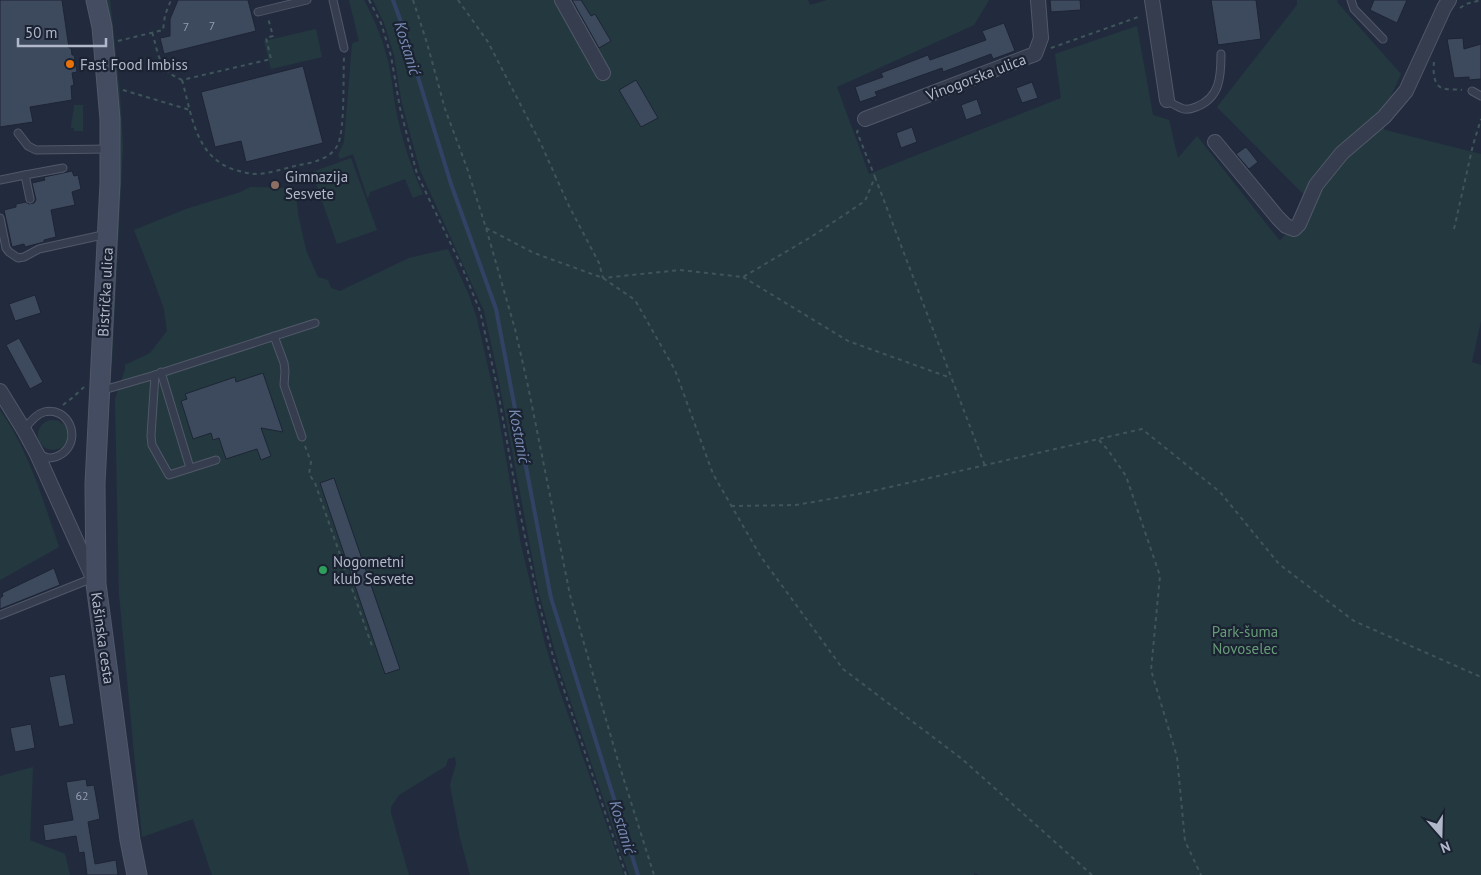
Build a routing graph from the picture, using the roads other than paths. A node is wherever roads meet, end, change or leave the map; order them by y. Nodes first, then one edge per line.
1 (96, 0) edge
2 (307, 0) edge
3 (334, 0) edge
4 (562, 0) edge
5 (1038, 0) edge
6 (1351, 0) edge
7 (1152, 6) edge
8 (1455, 7) edge
9 (258, 12) dead end
10 (1382, 39) dead end
11 (344, 48) road end
12 (1221, 54) dead end
13 (603, 73) dead end
14 (1472, 91) road end
15 (1481, 96) edge
16 (1167, 100) joint
17 (865, 119) road end
18 (18, 133) dead end
19 (1215, 142) dead end
20 (109, 149) junction
21 (63, 168) dead end
22 (25, 175) junction
23 (0, 180) edge
24 (30, 199) dead end
25 (0, 218) edge
26 (107, 234) junction
27 (314, 323) dead end
28 (274, 336) junction
29 (158, 373) junction
30 (94, 386) junction
31 (0, 391) edge
32 (169, 398) junction
33 (153, 400) junction
34 (24, 430) junction
35 (302, 437) road end
36 (37, 454) junction
37 (216, 460) dead end
38 (190, 468) junction
39 (94, 581) junction
40 (0, 615) edge
41 (137, 875) edge

1 - 20 main road, Bistrička ulica
2 - 9 lane
3 - 11 lane
4 - 13 street
5 - 17 street, Vinogorska ulica
6 - 10 lane
7 - 16 street
8 - 19 street
12 - 16 lane
14 - 15 lane
18 - 20 lane
20 - 26 main road, Bistrička ulica
21 - 22 lane
22 - 23 lane
22 - 24 lane
25 - 26 lane
26 - 30 main road, Bistrička ulica
27 - 28 lane
28 - 29 lane
28 - 35 lane
29 - 30 lane
29 - 32 lane
29 - 33 lane
30 - 39 main road, Bistrička ulica
31 - 34 street, Kašinska cesta
32 - 33 lane
32 - 38 lane
33 - 38 lane
34 - 36 street, Kašinska cesta
34 - 36 lane
36 - 39 street, Kašinska cesta
37 - 38 lane
39 - 40 lane
39 - 41 main road, Kašinska cesta

